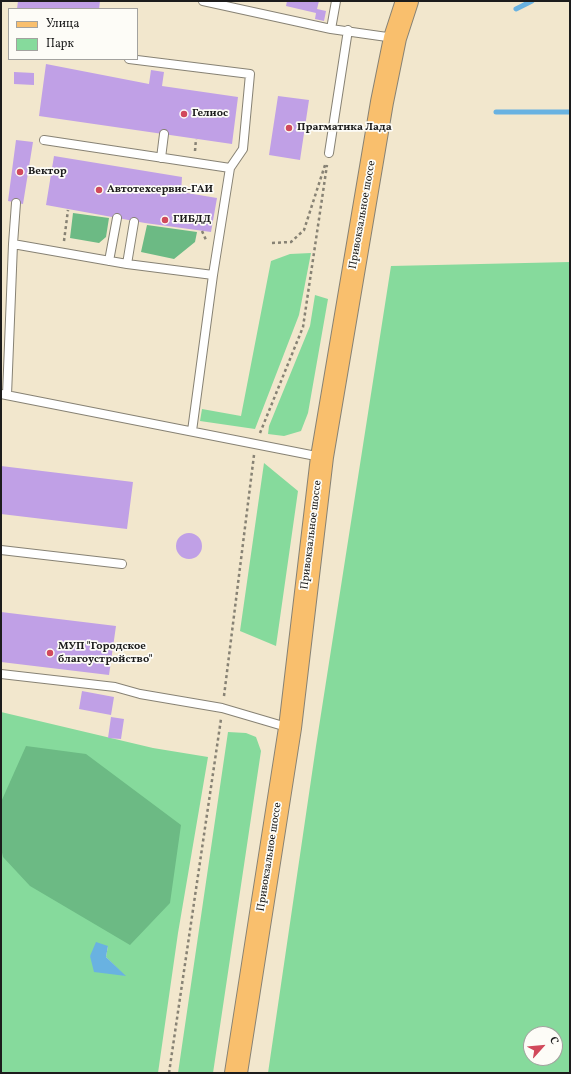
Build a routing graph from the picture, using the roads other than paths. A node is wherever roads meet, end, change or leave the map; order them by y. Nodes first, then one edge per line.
1 (203, 1) edge
2 (336, 1) edge
3 (407, 1) edge
4 (331, 29) junction
5 (348, 30) junction
6 (395, 38) junction
7 (137, 60) edge
8 (164, 134) dead end
9 (44, 140) dead end
10 (329, 153) road end
11 (161, 158) junction
12 (230, 168) junction
13 (16, 203) dead end
14 (117, 218) dead end
15 (134, 222) dead end
16 (13, 244) junction
17 (109, 261) junction
18 (127, 264) junction
19 (213, 274) junction
20 (4, 394) edge
21 (192, 431) junction
22 (322, 457) junction
23 (1, 550) edge
24 (122, 564) dead end
25 (1, 674) edge
26 (290, 728) junction
27 (236, 1073) edge

1 - 4 lane
2 - 4 lane
3 - 6 main road, Привокзальное шоссе
4 - 5 lane
5 - 6 lane
5 - 10 lane
6 - 22 main road, Привокзальное шоссе
7 - 12 lane
8 - 11 lane
9 - 11 lane
11 - 12 lane
12 - 19 lane
13 - 16 lane
14 - 17 lane
15 - 18 lane
16 - 17 lane
16 - 20 lane
17 - 18 lane
18 - 19 lane
19 - 21 lane
20 - 21 lane
21 - 22 lane
22 - 26 main road, Привокзальное шоссе
23 - 24 lane
25 - 26 lane
26 - 27 main road, Привокзальное шоссе

